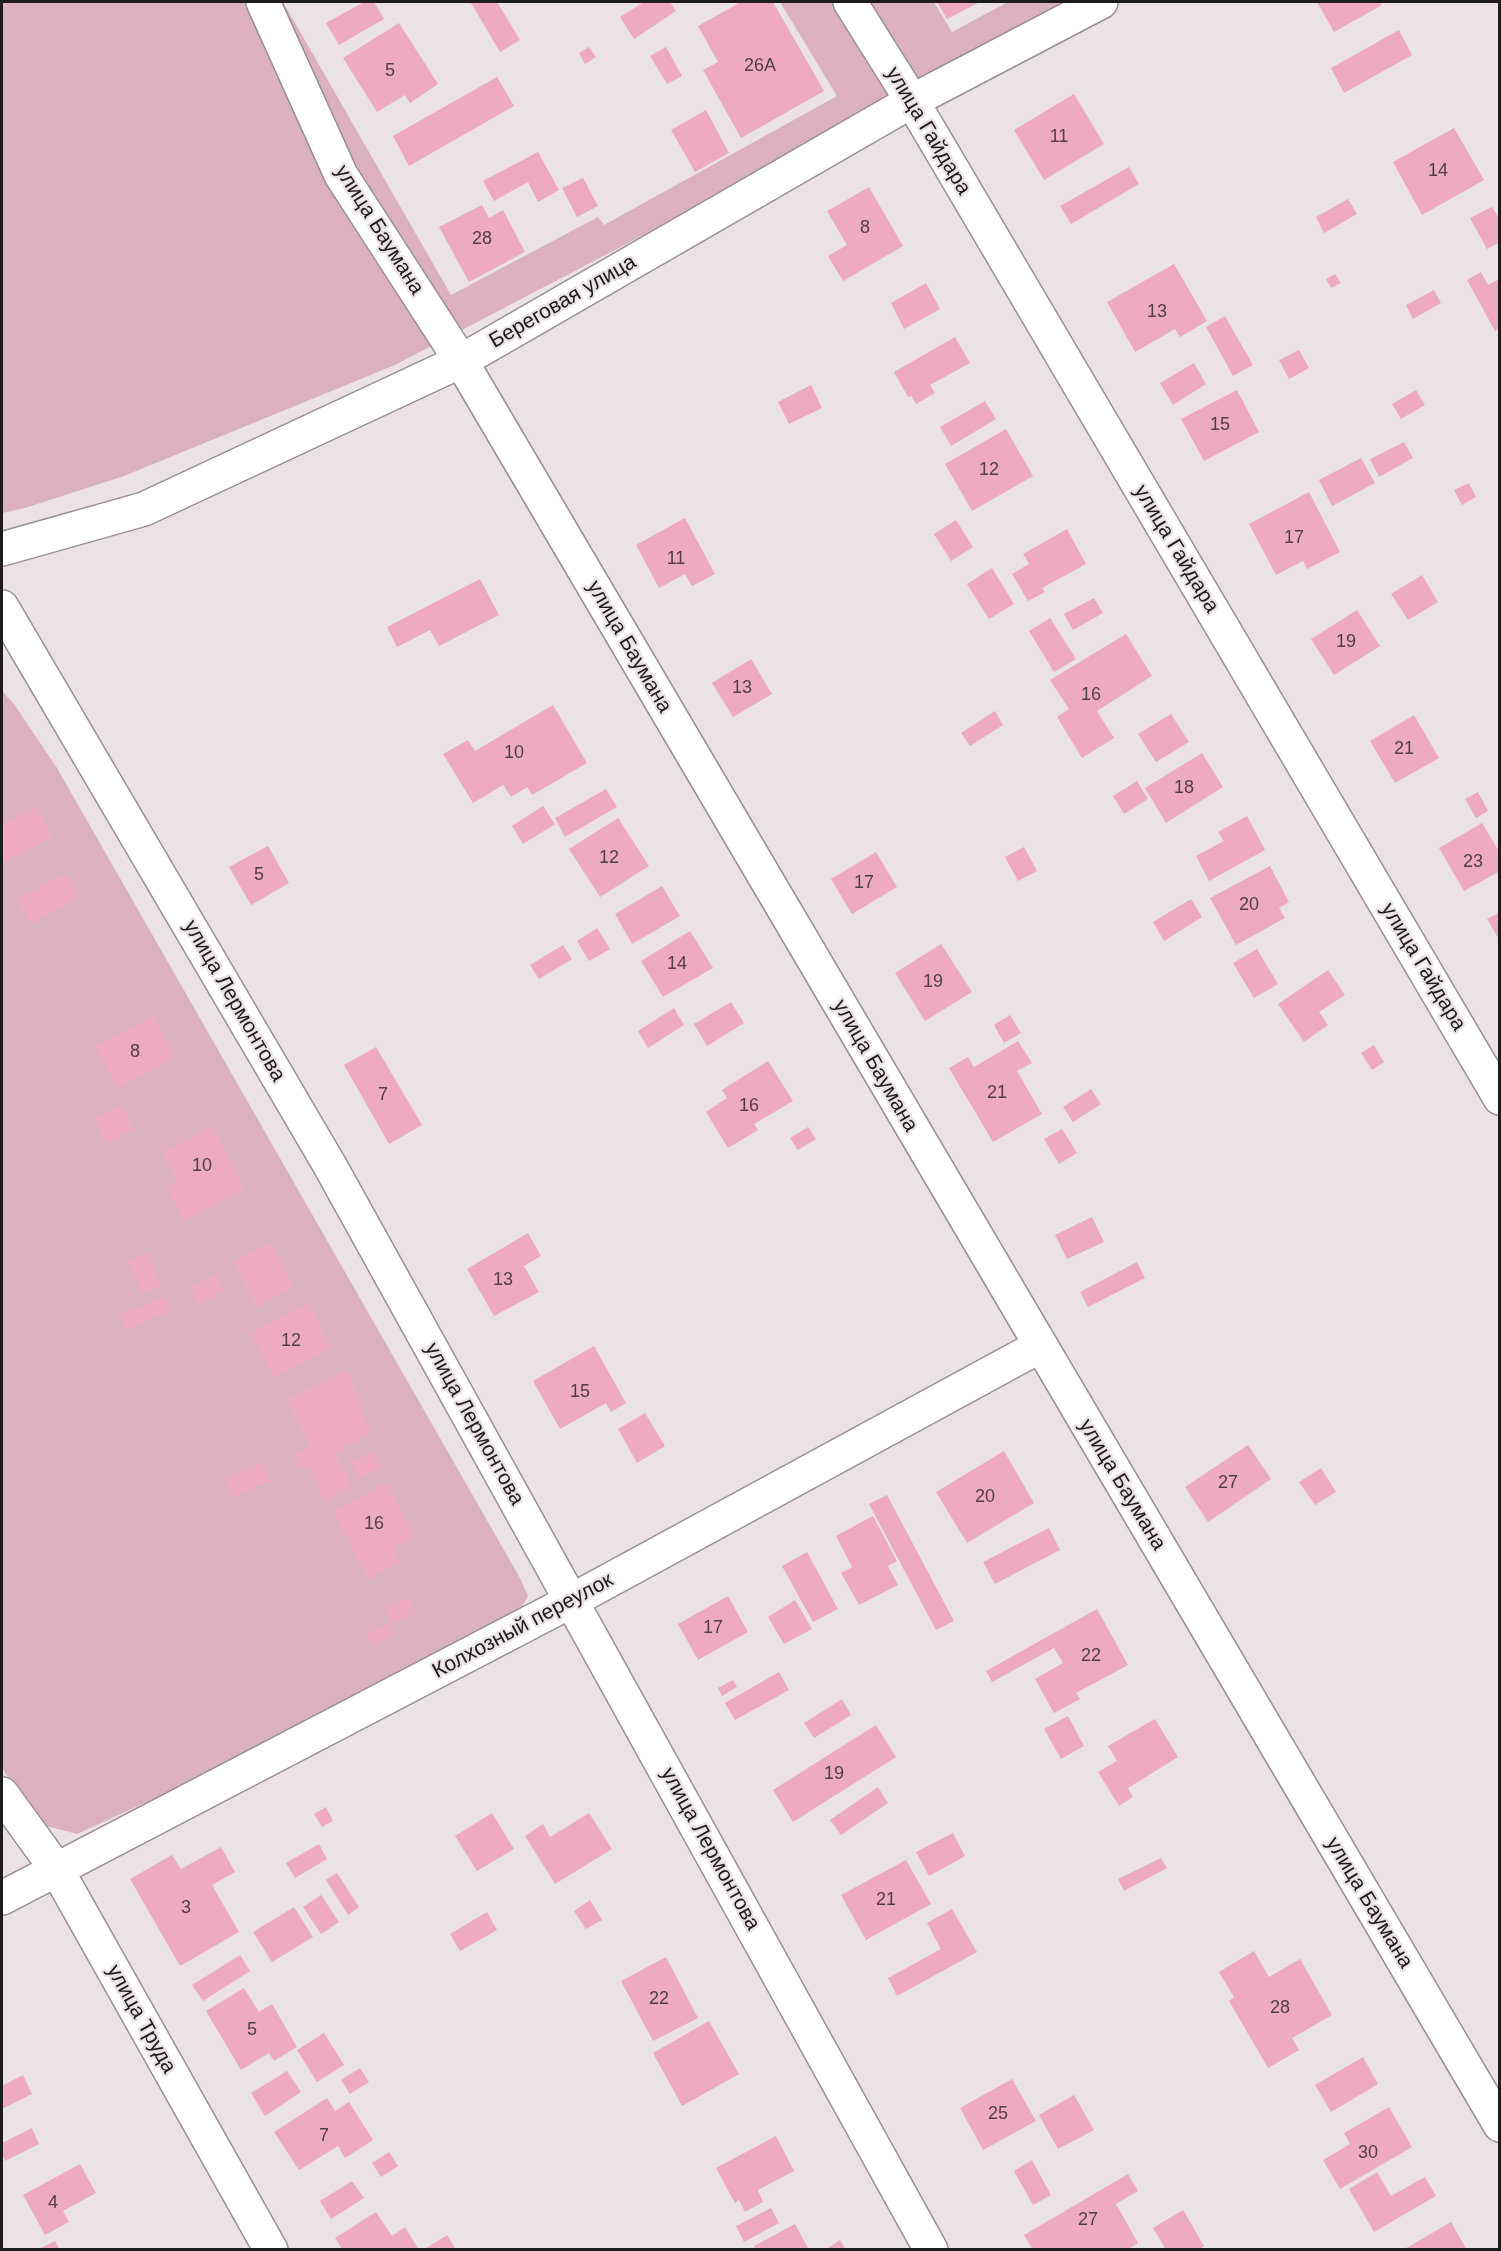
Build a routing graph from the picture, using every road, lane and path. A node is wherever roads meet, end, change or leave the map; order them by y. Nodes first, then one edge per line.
1 (263, 2) edge
2 (850, 2) edge
3 (1101, 2) edge
4 (912, 101) junction
5 (461, 361) junction
6 (2, 549) edge
7 (2, 607) edge
8 (1500, 1098) edge
9 (1040, 1346) junction
10 (573, 1600) junction
11 (2, 1794) edge
12 (57, 1870) junction
13 (2, 1898) edge
14 (1500, 2125) edge
15 (271, 2250) edge
16 (931, 2250) edge

1 - 5 street, улица Баумана
2 - 4 street, улица Гайдара
3 - 4 street, Береговая улица
4 - 5 street, Береговая улица
4 - 8 street, улица Гайдара
5 - 6 street, Береговая улица
5 - 9 street, улица Баумана
7 - 10 street, улица Лермонтова
9 - 10 street, Колхозный переулок
9 - 14 street, улица Баумана
10 - 12 street, Колхозный переулок
10 - 16 street, улица Лермонтова
11 - 12 street, улица Труда
12 - 13 street, Колхозный переулок
12 - 15 street, улица Труда

